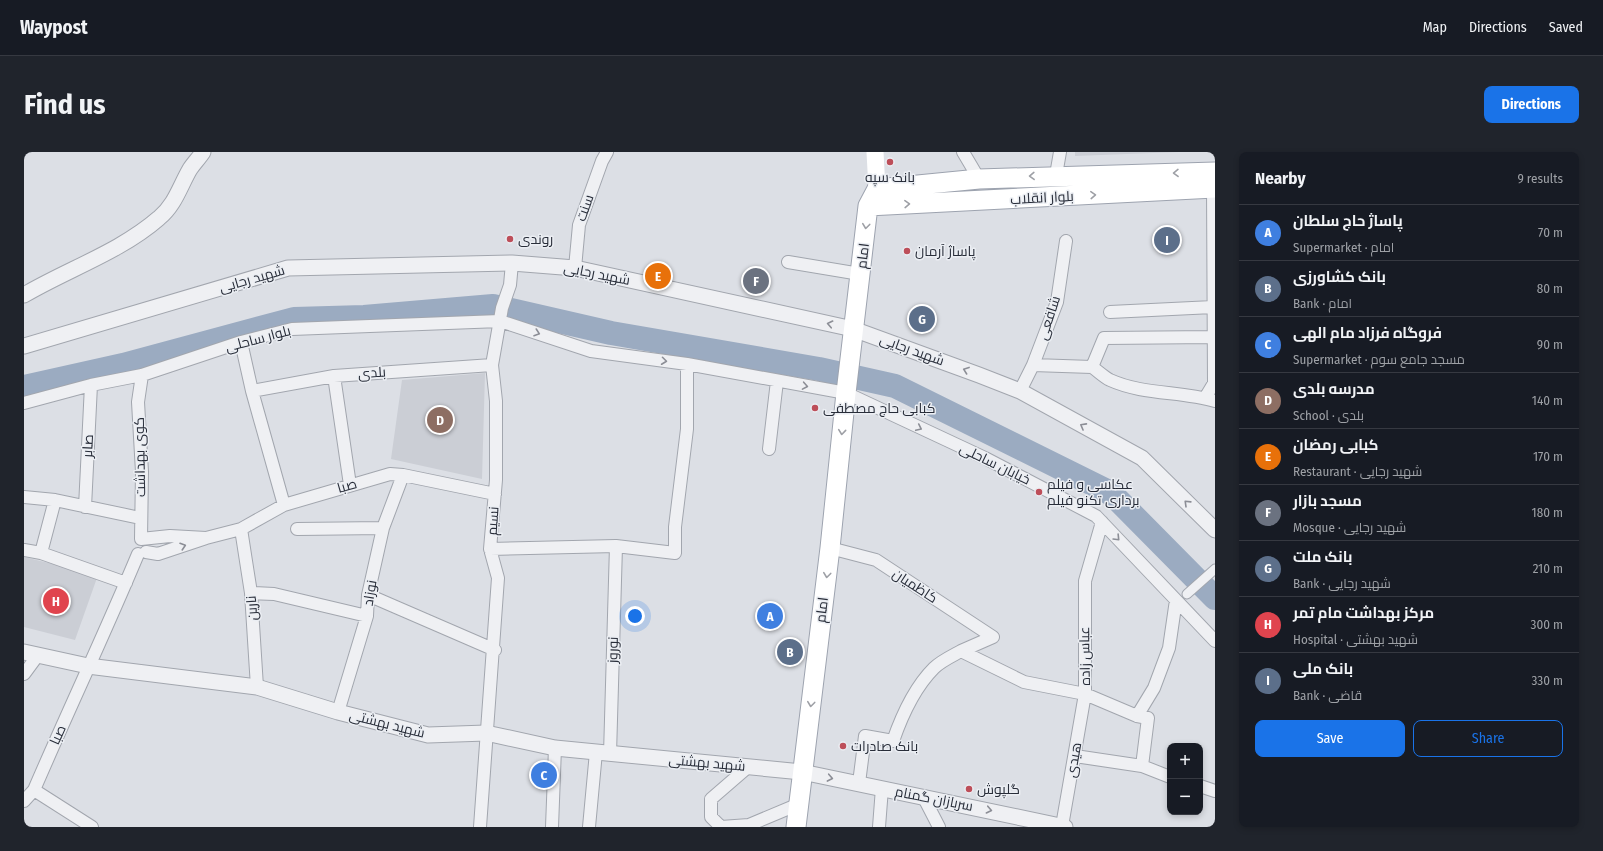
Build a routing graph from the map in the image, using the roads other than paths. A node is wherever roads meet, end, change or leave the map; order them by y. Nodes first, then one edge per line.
1 (203, 152) edge
2 (607, 152) edge
3 (875, 152) edge
4 (963, 152) edge
5 (1060, 152) edge
6 (1056, 175) junction
7 (979, 179) junction
8 (1214, 183) edge
9 (877, 189) junction
10 (868, 206) junction
11 (1066, 241) dead end
12 (788, 262) dead end
13 (512, 263) junction
14 (575, 268) junction
15 (860, 274) junction
16 (1214, 294) edge
17 (24, 295) edge
18 (1213, 307) junction
19 (1110, 312) dead end
20 (500, 321) junction
21 (853, 329) junction
22 (1213, 337) junction
23 (241, 342) junction
24 (24, 346) edge
25 (686, 364) junction
26 (492, 365) junction
27 (1033, 365) junction
28 (1092, 367) junction
29 (142, 375) junction
30 (334, 376) junction
31 (777, 381) junction
32 (91, 385) junction
33 (252, 391) junction
34 (1020, 391) junction
35 (846, 393) junction
36 (1210, 399) edge
37 (24, 403) edge
38 (769, 449) dead end
39 (403, 475) junction
40 (350, 485) junction
41 (495, 494) junction
42 (24, 497) edge
43 (54, 500) junction
44 (284, 505) junction
45 (85, 507) junction
46 (140, 518) junction
47 (1102, 522) junction
48 (383, 528) junction
49 (241, 529) junction
50 (297, 529) dead end
51 (1215, 530) edge
52 (206, 538) junction
53 (141, 539) junction
54 (616, 546) junction
55 (830, 548) junction
56 (490, 549) junction
57 (24, 550) edge
58 (41, 552) junction
59 (142, 553) junction
60 (1215, 569) edge
61 (126, 583) junction
62 (251, 593) junction
63 (368, 595) junction
64 (1181, 597) junction
65 (366, 616) junction
66 (1215, 641) edge
67 (495, 650) junction
68 (961, 651) junction
69 (31, 654) edge
70 (88, 666) junction
71 (24, 674) edge
72 (257, 688) junction
73 (1085, 694) junction
74 (338, 712) junction
75 (1137, 716) junction
76 (486, 733) junction
77 (555, 748) junction
78 (603, 753) junction
79 (1075, 756) junction
80 (1142, 766) junction
81 (748, 767) junction
82 (802, 772) junction
83 (1167, 776) edge
84 (859, 784) junction
85 (1203, 787) edge
86 (882, 788) junction
87 (34, 790) junction
88 (1215, 791) edge
89 (923, 796) junction
90 (24, 801) edge
91 (798, 804) junction
92 (713, 824) edge
93 (1064, 826) edge
94 (92, 827) edge
95 (480, 827) edge
96 (552, 827) edge
97 (589, 827) edge
98 (796, 827) edge
99 (879, 827) edge
100 (939, 827) edge

1 - 17 street
2 - 14 street, سنت
3 - 9 main road
4 - 7 street
5 - 6 street
6 -> 7 main road, بلوار انقلاب
8 -> 6 main road, بلوار انقلاب
7 - 9 main road, بلوار انقلاب
10 -> 8 main road, بلوار انقلاب
8 - 16 street
9 - 10 main road, امام
10 -> 15 main road, امام
11 - 27 street, شافعی
12 - 15 street
13 - 14 street, شهید رجایی
13 - 20 street, نسیم
13 - 24 street, شهید رجایی
21 -> 14 street, شهید رجایی
15 - 21 main road, امام
16 - 18 street
18 - 19 street
18 - 22 street
20 - 23 street, بلوار ساحلی
20 -> 25 street, خیابان ساحلی
20 - 26 street, نسیم
34 -> 21 street, شهید رجایی
21 - 35 main road, امام
22 - 28 street
22 - 36 street
23 - 29 street, بلوار ساحلی
23 - 33 street
25 - 31 street, خیابان ساحلی
25 - 54 street
26 - 30 street, بلدی
26 - 41 street, نسیم
27 - 28 street
27 - 34 street, شافعی
28 - 36 street
29 - 32 street, بلوار ساحلی
29 - 46 street, کوی بهداشت
30 - 33 street, بلدی
30 - 40 street
31 -> 35 street, خیابان ساحلی
31 - 38 street
32 - 37 street, بلوار ساحلی
32 - 45 street, صابر
33 - 44 street
51 -> 34 street, شهید رجایی
35 -> 47 street, خیابان ساحلی
35 -> 55 main road, امام
39 - 40 street, صبا
39 - 41 street, صبا
39 - 48 street, نوزاد
40 - 44 street, صبا
41 - 56 street, نسیم
42 - 43 street
43 - 45 street
43 - 58 street
44 - 49 street, صبا
45 - 46 street
46 - 53 street, کوی بهداشت
47 -> 64 street, خیابان ساحلی
47 - 73 street, عباس زاده
48 - 50 street
48 - 63 street, نوزاد
49 - 52 street, صبا
49 - 62 street, نارین
52 - 53 street, صبا
59 -> 52 street, صبا
53 - 59 street, کوی بهداشت
54 - 56 street
54 - 78 street, نوروز
55 - 68 street, کاظمیان
55 -> 82 main road, امام
56 - 67 street, نسیم
57 - 58 street
58 - 61 street
59 - 61 street
60 - 64 street
61 - 70 street
62 - 65 street
62 - 72 street, نارین
63 - 65 street, نوزاد
63 - 67 street
64 - 66 street, خیابان ساحلی
64 - 75 street
65 - 74 street, نوزاد
67 - 76 street, نسیم
68 - 73 street
68 - 84 street
69 - 70 street, شهید بهشتی
69 - 71 street
70 - 72 street, شهید بهشتی
70 - 87 street, صبا
72 - 74 street, شهید بهشتی
73 - 75 street, عباس زاده
73 - 79 street, هیدی
74 - 76 street, شهید بهشتی
75 - 80 street, عباس زاده
76 - 77 street, شهید بهشتی
76 - 95 street, نسیم
77 - 78 street, شهید بهشتی
77 - 96 street
78 - 81 street, شهید بهشتی
78 - 97 street, نوروز
79 - 80 street
79 - 93 street, هیدی
80 - 83 street
81 - 82 street, شهید بهشتی
81 - 92 street
82 -> 84 street, سربازان گمنام
82 - 91 main road, امام
84 - 86 street, سربازان گمنام
85 - 88 street
86 - 89 street, سربازان گمنام
86 - 99 street
87 - 90 street, صبا
87 - 94 street
89 -> 93 street, سربازان گمنام
89 - 100 street
91 - 92 street
91 - 98 main road, امام

